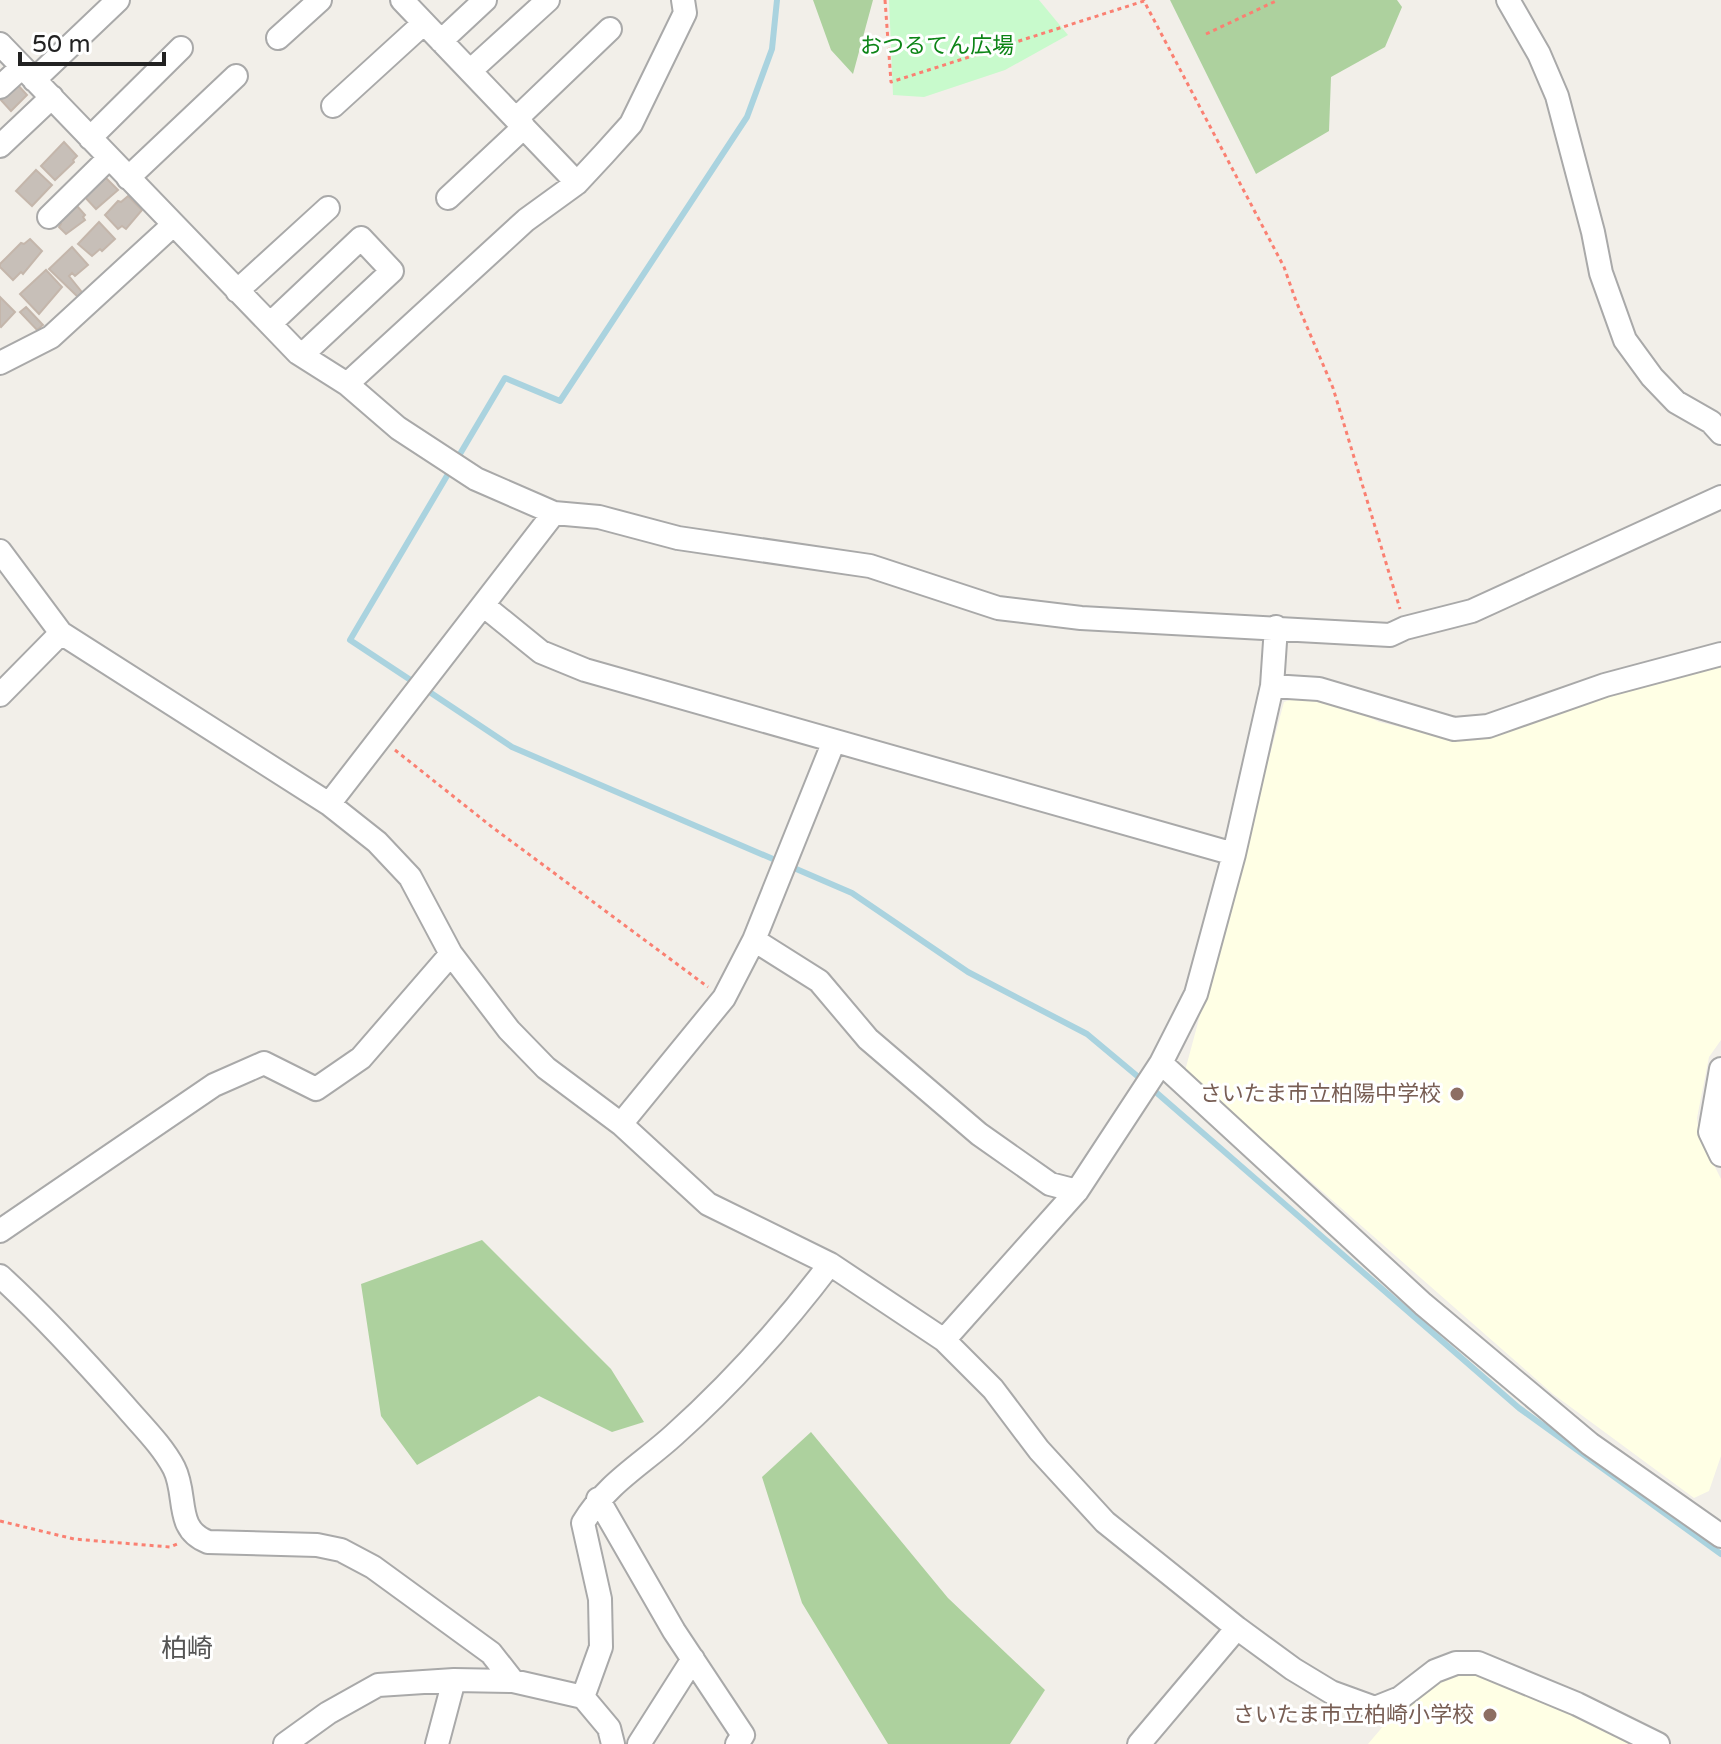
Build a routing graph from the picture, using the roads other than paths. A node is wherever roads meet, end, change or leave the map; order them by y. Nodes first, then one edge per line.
1 (118, 0) edge
2 (320, 0) edge
3 (402, 0) edge
4 (485, 0) edge
5 (548, 0) edge
6 (683, 0) edge
7 (1508, 0) edge
8 (424, 23) junction
9 (610, 29) dead end
10 (278, 38) dead end
11 (441, 41) junction
12 (0, 44) edge
13 (181, 48) dead end
14 (470, 71) junction
15 (28, 73) junction
16 (236, 76) dead end
17 (0, 87) edge
18 (52, 97) junction
19 (333, 106) dead end
20 (520, 123) junction
21 (90, 138) junction
22 (0, 146) edge
23 (109, 158) junction
24 (128, 178) junction
25 (577, 183) junction
26 (448, 198) dead end
27 (328, 208) dead end
28 (49, 217) dead end
29 (173, 225) junction
30 (237, 291) junction
31 (270, 324) junction
32 (302, 355) junction
33 (0, 363) edge
34 (347, 384) junction
35 (1721, 433) edge
36 (1721, 497) edge
37 (554, 513) junction
38 (0, 551) edge
39 (483, 605) junction
40 (1276, 627) junction
41 (61, 633) junction
42 (1721, 654) edge
43 (1272, 686) junction
44 (0, 695) edge
45 (834, 741) junction
46 (329, 804) junction
47 (1234, 854) junction
48 (754, 940) junction
49 (451, 954) junction
50 (1161, 1063) junction
51 (1721, 1069) edge
52 (621, 1124) junction
53 (1721, 1155) edge
54 (1077, 1191) junction
55 (0, 1231) edge
56 (830, 1264) junction
57 (0, 1276) edge
58 (944, 1340) junction
59 (598, 1499) junction
60 (1721, 1508) edge
61 (1718, 1533) edge
62 (1237, 1628) junction
63 (693, 1659) junction
64 (454, 1680) junction
65 (513, 1681) junction
66 (583, 1697) junction
67 (285, 1744) edge
68 (437, 1744) edge
69 (613, 1744) edge
70 (639, 1744) edge
71 (737, 1744) edge
72 (1139, 1744) edge
73 (1658, 1744) edge

1 - 15 street
2 - 10 street
3 - 8 street
4 - 11 street
5 - 14 street
6 - 25 street
7 - 35 street
8 - 11 street
8 - 19 street
9 - 20 street
11 - 14 street
12 - 15 street
13 - 21 street
14 - 20 street
15 - 17 street
15 - 18 street
16 - 24 street
18 - 21 street
18 - 22 street
20 - 25 street
20 - 26 street
21 - 23 street
23 - 24 street
23 - 28 street
24 - 29 street
25 - 34 street
27 - 30 street
29 - 30 street
29 - 33 street
30 - 31 street
31 - 32 street
31 - 32 street
32 - 34 street
34 - 37 street
36 - 40 street
37 - 39 street
37 - 40 street
38 - 41 street
39 - 45 street
39 - 46 street
40 - 43 street
41 - 44 street
41 - 46 street
42 - 43 street
43 - 47 street
45 - 47 street
45 - 48 street
46 - 49 street
47 - 50 street
48 - 52 street
48 - 54 street
49 - 52 street
49 - 55 street
50 - 54 street
50 - 61 street
51 - 53 street
52 - 56 street
54 - 58 street
56 - 58 street
56 - 59 street
57 - 65 street
58 - 62 street
59 - 63 street
59 - 66 street
60 - 61 street
62 - 72 street
62 - 73 street
63 - 70 street
63 - 71 street
64 - 65 street
64 - 67 street
64 - 68 street
65 - 66 street
66 - 69 street

